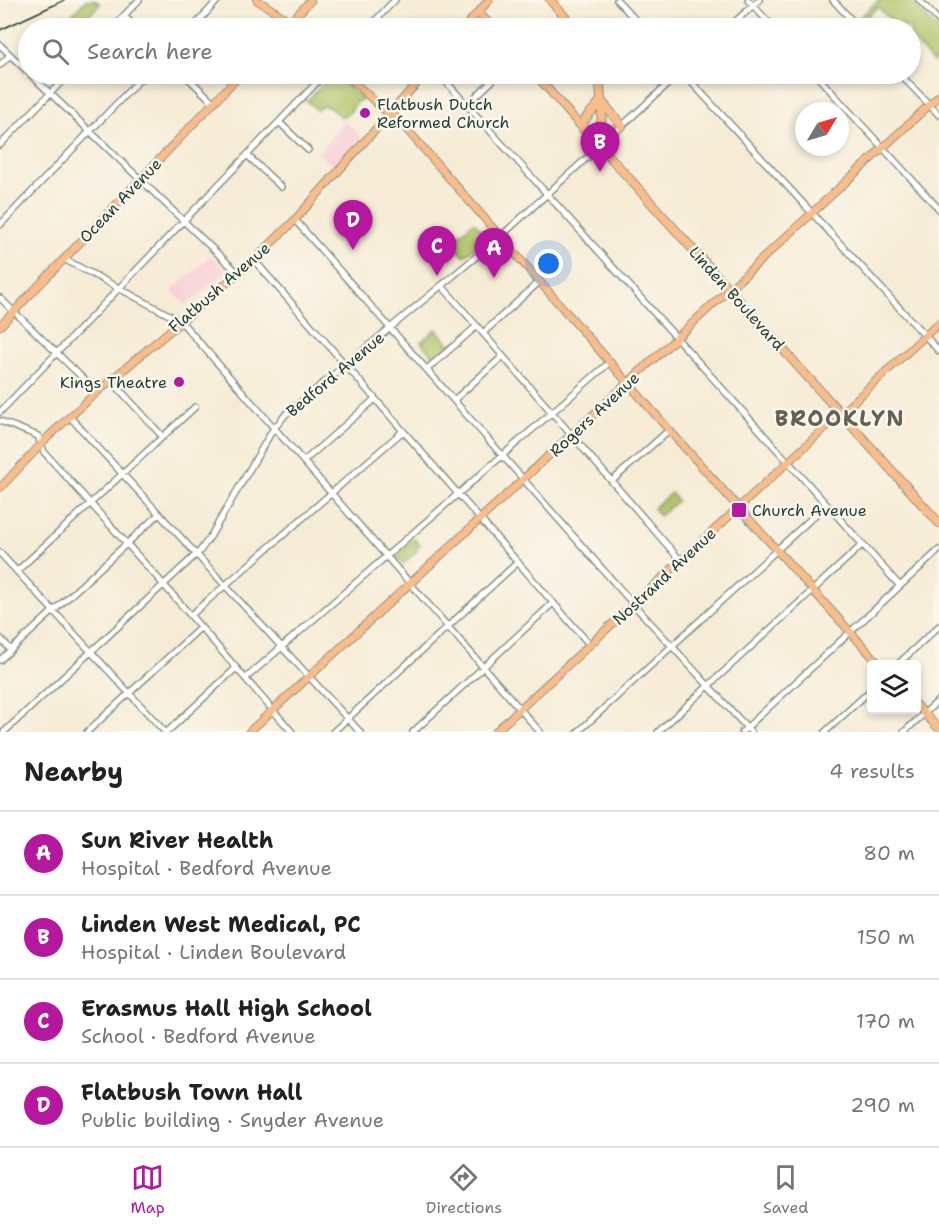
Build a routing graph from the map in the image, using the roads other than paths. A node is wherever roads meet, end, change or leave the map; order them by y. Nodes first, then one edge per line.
1 (139, 0) edge
2 (218, 0) edge
3 (257, 0) edge
4 (311, 0) edge
5 (395, 0) edge
6 (489, 0) edge
7 (549, 0) edge
8 (617, 0) edge
9 (748, 0) edge
10 (759, 0) edge
11 (833, 0) edge
12 (919, 0) edge
13 (753, 5) junction
14 (478, 12) junction
15 (124, 16) edge
16 (202, 18) edge
17 (279, 18) edge
18 (297, 18) edge
19 (378, 18) edge
20 (473, 18) edge
21 (484, 18) edge
22 (566, 18) edge
23 (634, 18) edge
24 (739, 18) edge
25 (765, 18) edge
26 (850, 18) edge
27 (939, 21) edge
28 (0, 45) edge
29 (10, 55) junction
30 (18, 63) edge
31 (0, 65) edge
32 (41, 84) edge
33 (59, 84) edge
34 (135, 84) edge
35 (194, 84) edge
36 (231, 84) edge
37 (315, 84) edge
38 (357, 84) edge
39 (416, 84) edge
40 (448, 84) edge
41 (489, 84) edge
42 (544, 84) edge
43 (599, 84) edge
44 (668, 84) edge
45 (693, 84) edge
46 (824, 84) edge
47 (909, 84) edge
48 (50, 93) junction
49 (939, 96) edge
50 (600, 99) junction
51 (213, 102) junction
52 (467, 105) junction
53 (929, 105) junction
54 (390, 113) junction
55 (939, 115) edge
56 (279, 122) junction
57 (622, 126) junction
58 (583, 129) junction
59 (90, 131) junction
60 (0, 145) edge
61 (600, 146) junction
62 (883, 148) junction
63 (308, 150) dead end
64 (247, 155) junction
65 (140, 179) junction
66 (281, 187) dead end
67 (548, 195) junction
68 (939, 209) edge
69 (812, 213) junction
70 (295, 220) junction
71 (184, 221) junction
72 (0, 225) edge
73 (500, 237) junction
74 (64, 259) junction
75 (254, 260) junction
76 (238, 273) junction
77 (539, 282) junction
78 (442, 286) junction
79 (119, 289) junction
80 (729, 290) junction
81 (0, 298) edge
82 (14, 311) junction
83 (180, 321) junction
84 (939, 323) edge
85 (0, 326) edge
86 (477, 326) junction
87 (390, 328) junction
88 (483, 333) junction
89 (925, 336) junction
90 (676, 338) junction
91 (939, 351) edge
92 (57, 353) junction
93 (503, 356) junction
94 (610, 362) junction
95 (345, 365) junction
96 (427, 369) junction
97 (111, 380) junction
98 (628, 383) junction
99 (97, 392) junction
100 (375, 399) junction
101 (454, 400) junction
102 (195, 407) dead end
103 (0, 412) edge
104 (552, 412) junction
105 (841, 414) junction
106 (70, 417) junction
107 (0, 421) edge
108 (275, 427) junction
109 (669, 430) junction
110 (403, 431) junction
111 (572, 434) junction
112 (163, 437) junction
113 (41, 444) junction
114 (502, 455) junction
115 (304, 461) junction
116 (788, 462) junction
117 (122, 474) junction
118 (523, 479) junction
119 (612, 481) junction
120 (0, 488) edge
121 (332, 493) junction
122 (458, 494) junction
123 (90, 503) junction
124 (826, 505) junction
125 (739, 508) junction
126 (159, 514) junction
127 (480, 519) junction
128 (939, 523) edge
129 (127, 543) junction
130 (862, 545) junction
131 (776, 550) junction
132 (939, 550) edge
133 (0, 553) edge
134 (196, 555) junction
135 (386, 556) junction
136 (681, 561) junction
137 (518, 562) junction
138 (17, 571) junction
139 (410, 583) junction
140 (164, 585) junction
141 (225, 586) junction
142 (900, 586) junction
143 (812, 591) junction
144 (553, 603) junction
145 (634, 605) junction
146 (53, 611) junction
147 (191, 615) junction
148 (448, 626) junction
149 (939, 626) edge
150 (201, 627) junction
151 (850, 633) junction
152 (0, 638) edge
153 (590, 645) junction
154 (671, 646) junction
155 (281, 647) junction
156 (11, 650) junction
157 (91, 652) junction
158 (0, 660) edge
159 (875, 660) edge
160 (902, 660) edge
161 (483, 667) junction
162 (236, 668) junction
163 (309, 677) junction
164 (246, 678) junction
165 (708, 686) junction
166 (129, 693) junction
167 (867, 694) edge
168 (939, 700) edge
169 (273, 710) junction
170 (520, 710) junction
171 (921, 710) edge
172 (924, 713) junction
173 (348, 719) junction
174 (939, 729) edge
175 (746, 731) edge
176 (4, 732) edge
177 (87, 732) edge
178 (166, 732) edge
179 (249, 732) edge
180 (292, 732) edge
181 (333, 732) edge
182 (360, 732) edge
183 (413, 732) edge
184 (495, 732) edge
185 (540, 732) edge
186 (578, 732) edge
187 (658, 732) edge
188 (825, 732) edge
189 (904, 732) edge

1 - 15 street
2 - 16 street
3 - 17 main road
4 - 18 main road
5 - 19 street
6 - 14 main road
7 - 22 highway
8 - 23 street
9 - 13 street
10 - 13 street
11 - 26 street
12 - 27 street
13 - 24 street
13 - 25 street
14 - 20 main road
14 - 21 main road
28 - 29 street
29 - 30 street
29 - 31 street
32 - 48 street
33 - 48 street
34 - 59 street
35 - 51 street
36 - 51 main road, Ocean Avenue
37 - 56 street
38 - 54 main road
39 - 54 main road, Flatbush Avenue
40 - 52 street
41 - 52 street
42 - 58 main road, Linden Boulevard
43 - 50 highway
44 - 57 street, Bedford Avenue
45 - 69 street
46 - 62 street
47 - 53 street
48 - 59 street
48 - 60 street
49 - 53 main road, Rogers Avenue
50 - 57 highway
50 - 58 highway
50 - 61 highway
51 - 65 main road, Ocean Avenue
52 - 67 street
53 - 55 street
53 - 62 main road, Rogers Avenue
54 - 70 main road, Flatbush Avenue
54 - 73 main road
56 - 63 street
56 - 64 street
57 - 61 street, Bedford Avenue
58 - 61 highway, Linden Boulevard
59 - 65 street
59 - 72 street
61 - 67 street, Bedford Avenue
61 - 80 highway, Linden Boulevard
62 - 68 street
62 - 69 main road, Rogers Avenue
64 - 66 street
64 - 71 street
65 - 71 street
65 - 74 main road, Ocean Avenue
67 - 73 street, Bedford Avenue
67 - 90 street
69 - 80 main road, Rogers Avenue
69 - 89 street
70 - 75 main road, Flatbush Avenue
70 - 87 street
71 - 76 street
71 - 79 street
73 - 77 main road
73 - 78 street, Bedford Avenue
74 - 79 street
74 - 82 main road, Ocean Avenue
75 - 76 main road, Flatbush Avenue
75 - 95 street
76 - 83 main road, Flatbush Avenue
77 - 88 street
77 - 94 main road
78 - 86 street
78 - 87 street, Bedford Avenue
79 - 83 street
79 - 92 street
80 - 90 main road, Rogers Avenue
80 - 105 highway, Linden Boulevard
81 - 82 street
82 - 85 main road, Ocean Avenue
82 - 92 street
83 - 97 main road, Flatbush Avenue
83 - 108 street
84 - 89 main road, Nostrand Avenue
86 - 88 street
86 - 96 street
87 - 95 street, Bedford Avenue
87 - 96 street
88 - 93 street
89 - 91 street
89 - 105 main road, Nostrand Avenue
90 - 98 main road, Rogers Avenue
90 - 116 street
92 - 99 street
92 - 103 street
93 - 101 street
93 - 104 street
94 - 98 main road
94 - 104 street
95 - 100 street
95 - 108 street, Bedford Avenue
96 - 101 street
97 - 99 main road, Flatbush Avenue
97 - 112 street
98 - 109 main road
98 - 111 main road, Rogers Avenue
99 - 106 main road, Flatbush Avenue
100 - 110 street
100 - 115 street
101 - 114 street
102 - 112 street
104 - 111 street
104 - 114 street
105 - 116 main road, Nostrand Avenue
105 - 128 highway, Linden Boulevard
106 - 113 main road, Flatbush Avenue
106 - 117 street
107 - 113 street
108 - 115 street
108 - 134 street, Bedford Avenue
109 - 119 street
109 - 125 main road
110 - 121 street
110 - 122 street
111 - 118 main road, Rogers Avenue
111 - 119 street
112 - 117 street
113 - 120 main road, Flatbush Avenue
113 - 123 street
114 - 118 street
114 - 122 street
115 - 121 street
116 - 124 street
116 - 125 main road, Nostrand Avenue
117 - 123 street
117 - 126 street
118 - 127 main road, Rogers Avenue
118 - 145 street
119 - 136 street
121 - 135 street
121 - 141 street
122 - 127 street
122 - 135 street
123 - 129 street
123 - 138 street
124 - 130 street
124 - 131 street
125 - 131 main road
125 - 136 main road, Nostrand Avenue
126 - 129 street
126 - 134 street
127 - 137 street
127 - 139 main road, Rogers Avenue
129 - 140 street
129 - 146 street
130 - 142 street
130 - 143 street
131 - 143 main road
131 - 154 street
132 - 142 street
133 - 138 street
134 - 140 street, Bedford Avenue
134 - 141 street
135 - 139 street
135 - 155 street
136 - 145 main road, Nostrand Avenue
137 - 144 street
137 - 148 street
138 - 146 street
139 - 148 street
139 - 163 main road, Rogers Avenue
140 - 147 street
140 - 157 street, Bedford Avenue
141 - 147 street
141 - 155 street
142 - 151 street
143 - 151 main road
143 - 165 street
144 - 153 street
144 - 161 street
145 - 153 main road, Nostrand Avenue
145 - 154 street
146 - 156 street
146 - 157 street
147 - 150 street
148 - 161 street
148 - 173 street
149 - 160 street
150 - 162 street
150 - 166 street
151 - 159 main road
151 - 175 street
152 - 156 street
153 - 170 main road, Nostrand Avenue
154 - 165 street
154 - 186 street
155 - 163 street
155 - 164 street
156 - 158 street
157 - 166 street
157 - 176 street, Bedford Avenue
161 - 170 street
161 - 183 street
162 - 164 street
162 - 178 street
163 - 169 main road, Rogers Avenue
163 - 173 street
164 - 169 street
165 - 175 street
165 - 187 street
166 - 177 street
166 - 178 street
167 - 188 street
168 - 172 street
169 - 179 main road, Rogers Avenue
169 - 180 street
170 - 184 main road, Nostrand Avenue
170 - 185 street
171 - 172 main road
172 - 174 main road
172 - 189 street
173 - 181 street
173 - 182 street

